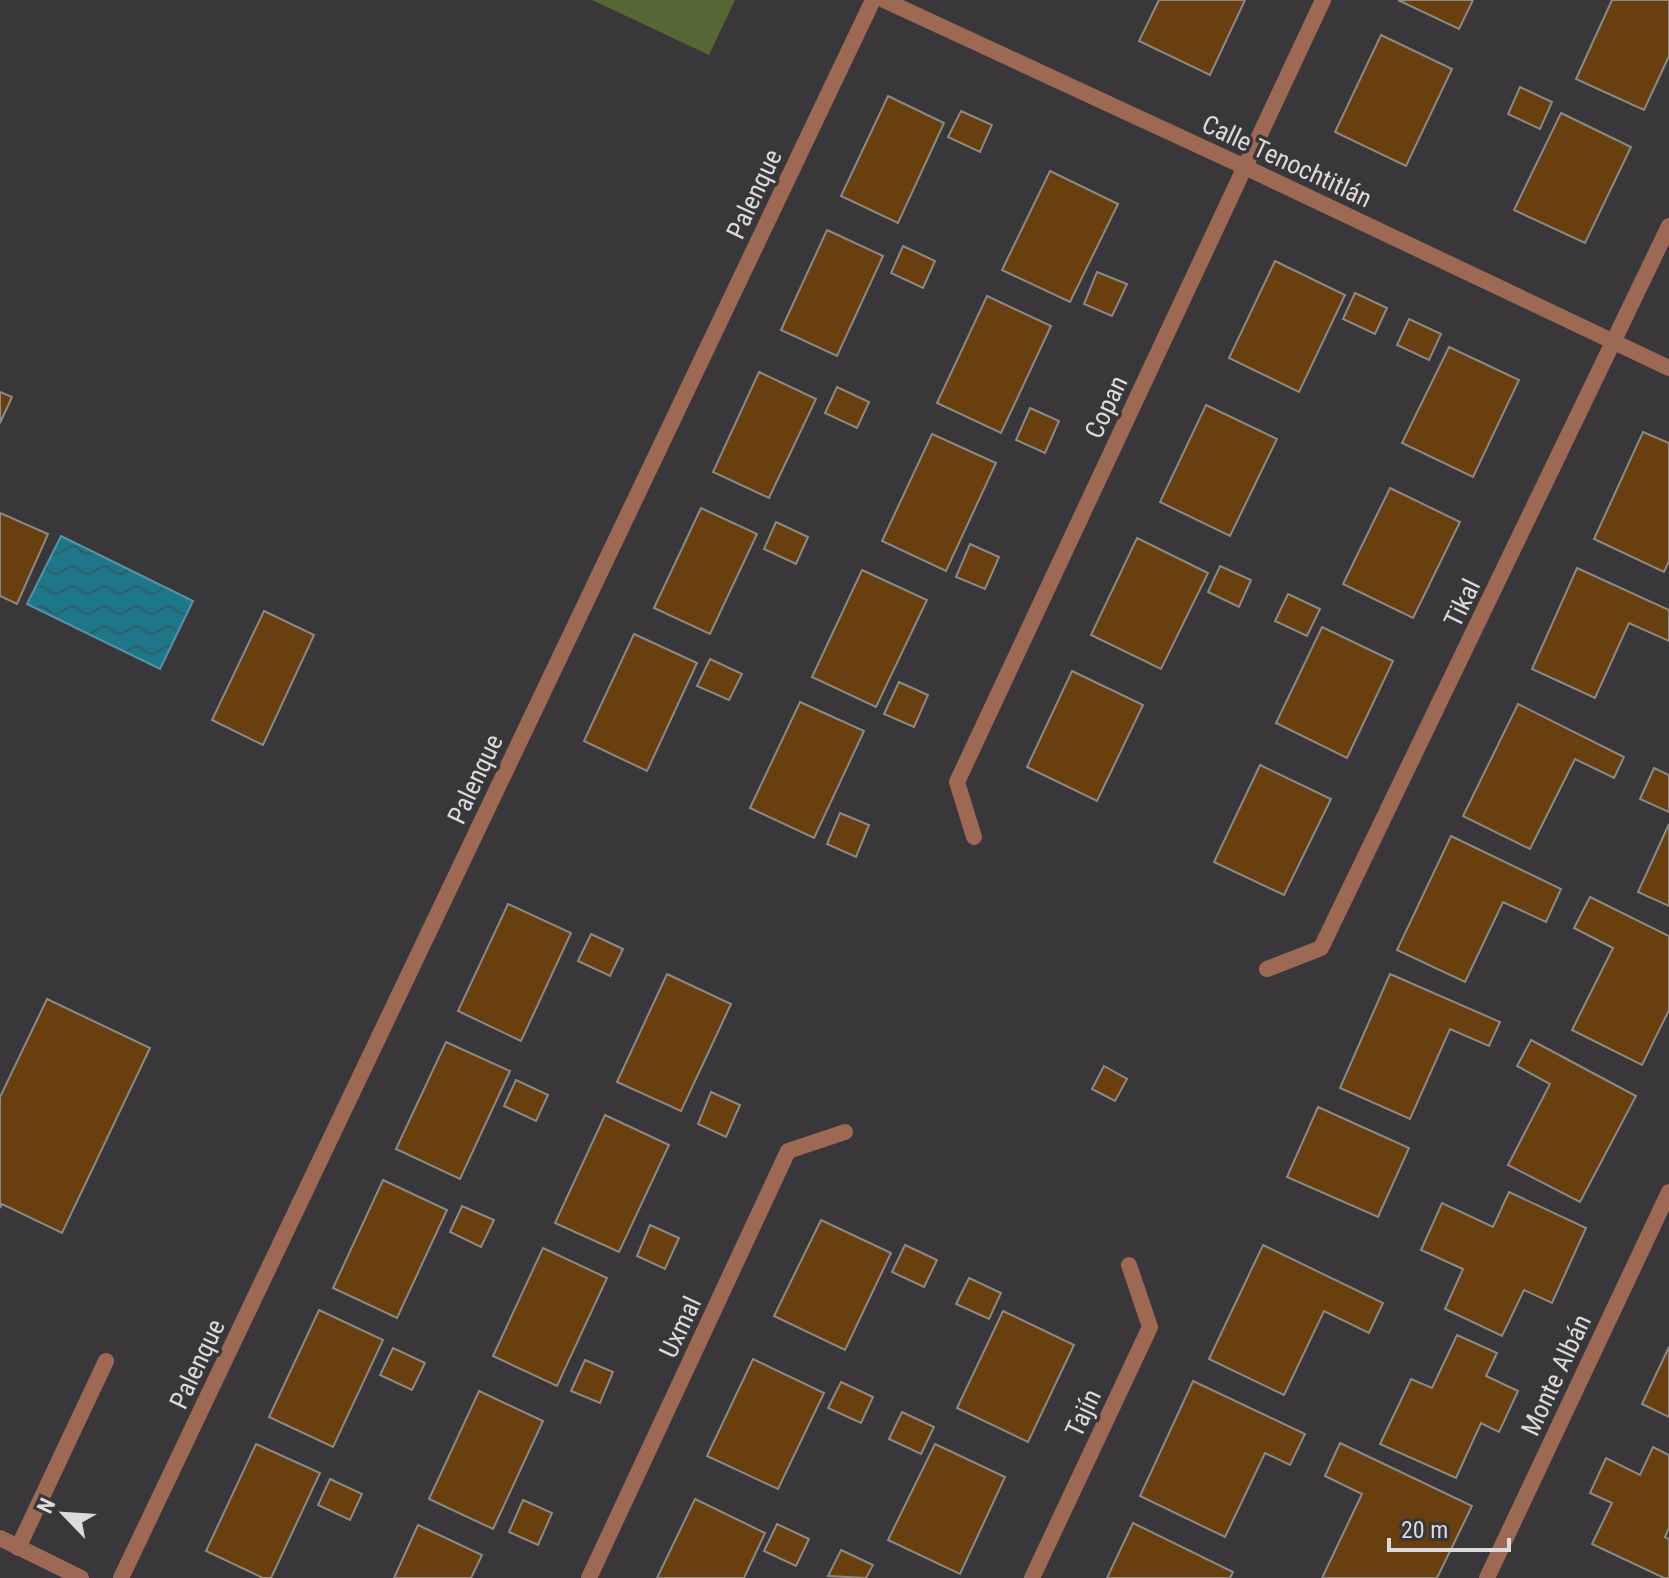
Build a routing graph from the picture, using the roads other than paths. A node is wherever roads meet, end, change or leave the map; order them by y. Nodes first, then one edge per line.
1 (873, 0) edge
2 (884, 0) edge
3 (1323, 0) edge
4 (1245, 167) junction
5 (1669, 226) edge
6 (1615, 343) junction
7 (1669, 368) edge
8 (974, 837) dead end
9 (1267, 969) dead end
10 (845, 1132) dead end
11 (1669, 1192) edge
12 (1129, 1265) dead end
13 (106, 1361) dead end
14 (0, 1538) edge
15 (18, 1548) junction
16 (81, 1578) edge
17 (121, 1578) edge
18 (589, 1578) edge
19 (1032, 1578) edge
20 (1487, 1578) edge

1 - 17 street, Palenque
2 - 4 street, Calle Tenochtitlán
3 - 4 street, Copan
4 - 6 street, Calle Tenochtitlán
4 - 8 street, Copan
5 - 6 street, Tikal
6 - 7 street, Calle Tenochtitlán
6 - 9 street, Tikal
10 - 18 street, Uxmal
11 - 20 street, Monte Albán
12 - 19 street, Tajín
13 - 15 street
14 - 15 street
15 - 16 street

